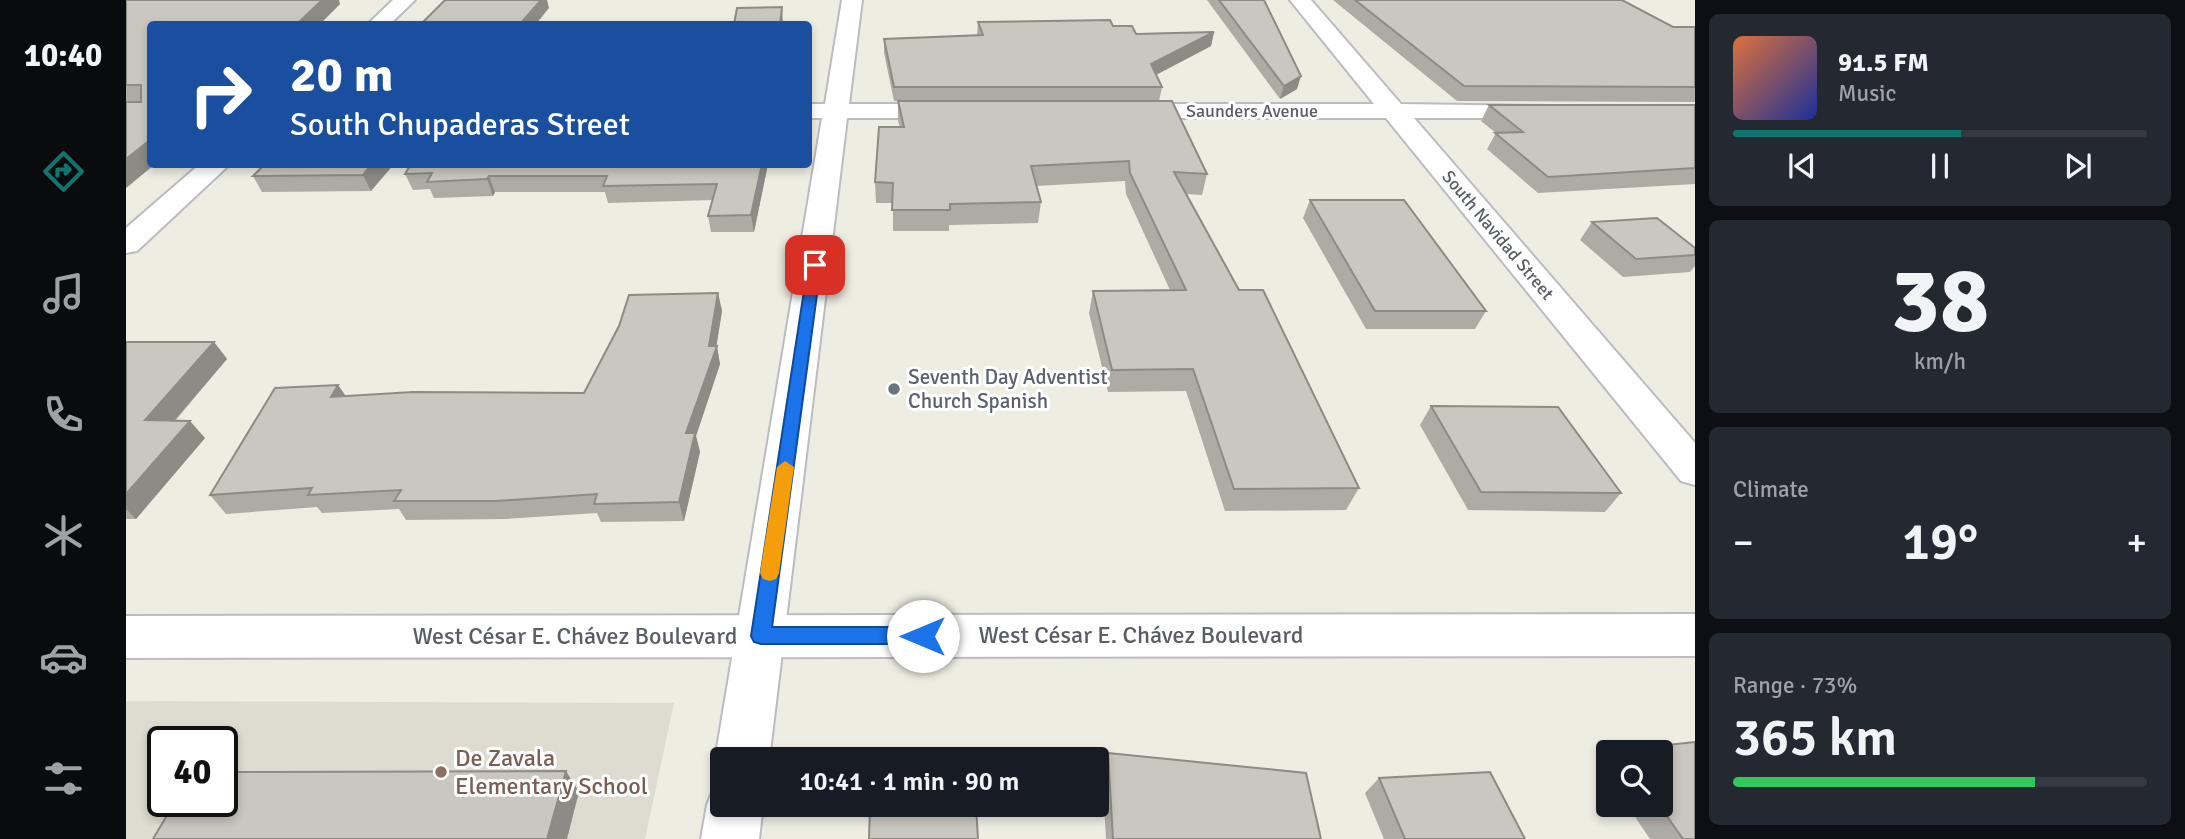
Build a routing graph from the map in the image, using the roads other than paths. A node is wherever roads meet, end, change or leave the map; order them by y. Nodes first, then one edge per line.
1 (405, 0) edge
2 (852, 0) edge
3 (1300, 0) edge
4 (380, 21) edge
5 (823, 111) edge
6 (976, 111) edge
7 (1101, 111) edge
8 (1394, 111) junction
9 (1558, 111) edge
10 (212, 168) edge
11 (126, 244) edge
12 (1695, 470) edge
13 (1695, 635) edge
14 (126, 636) edge
15 (761, 636) junction
16 (744, 747) edge
17 (733, 817) edge
18 (730, 839) edge

1 - 4 street
2 - 5 street
3 - 8 street, South Navidad Street
5 - 6 street
5 - 15 street
7 - 8 street, Saunders Avenue
8 - 9 street, Saunders Avenue
8 - 12 street, South Navidad Street
10 - 11 street
13 - 15 street, West César E. Chávez Boulevard
14 - 15 street, West César E. Chávez Boulevard
15 - 16 street
17 - 18 street

